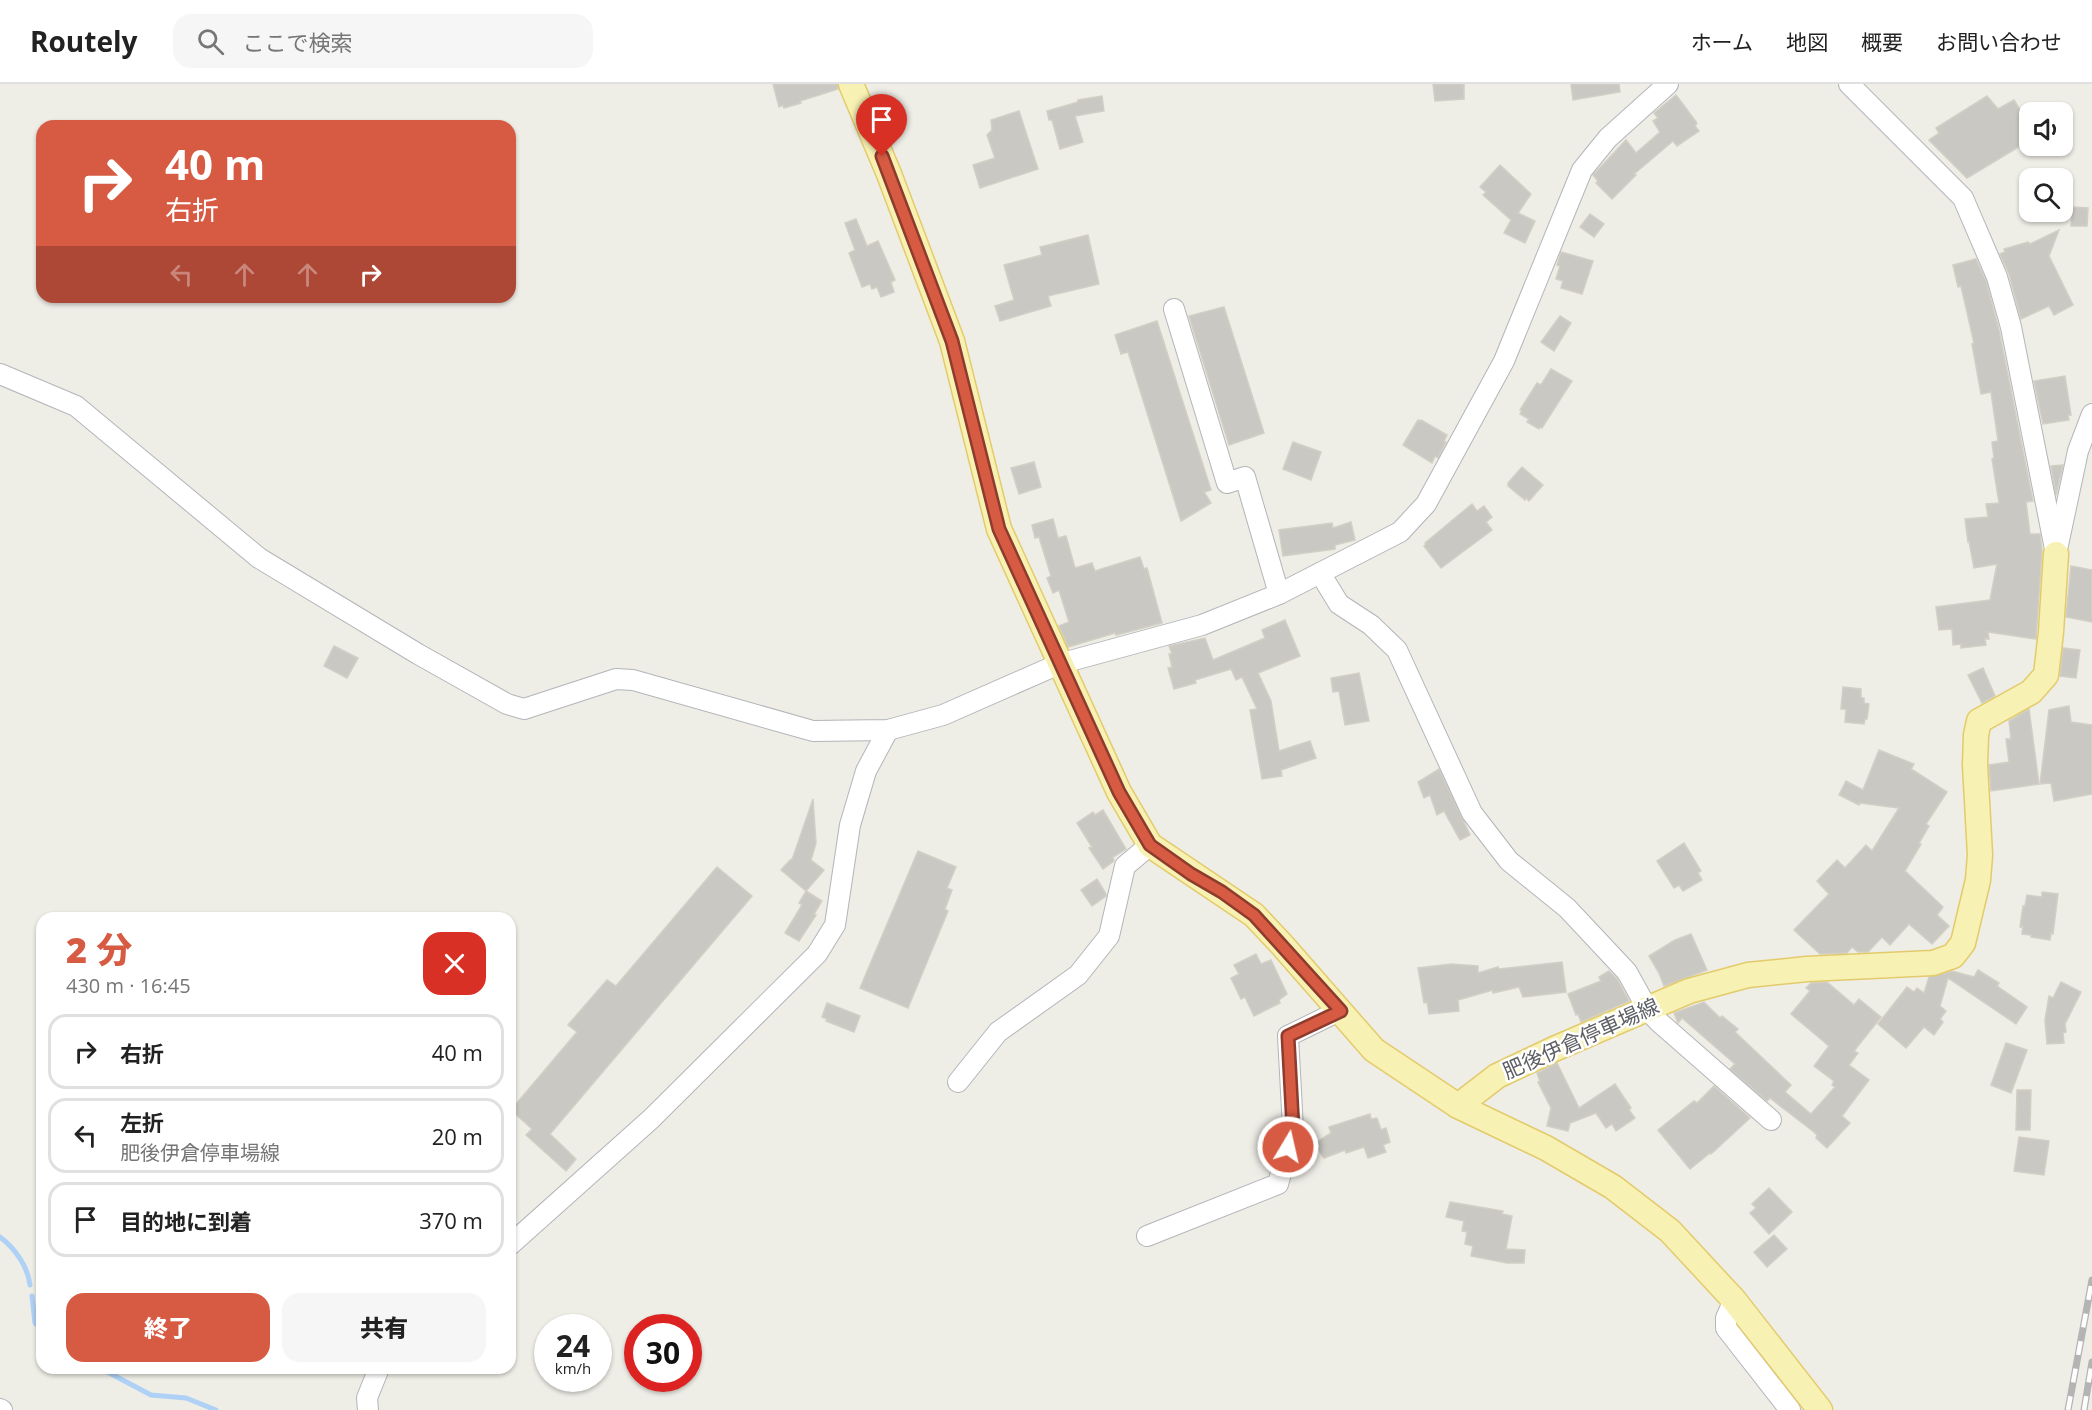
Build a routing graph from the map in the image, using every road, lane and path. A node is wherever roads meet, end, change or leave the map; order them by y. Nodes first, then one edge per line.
1 (851, 84) edge
2 (1668, 84) edge
3 (1849, 84) edge
4 (1173, 309) dead end
5 (0, 374) edge
6 (2092, 414) edge
7 (2056, 554) junction
8 (1320, 573) junction
9 (1279, 594) junction
10 (1059, 664) junction
11 (888, 729) junction
12 (1150, 845) junction
13 (1648, 1010) junction
14 (1341, 1011) junction
15 (958, 1082) dead end
16 (1458, 1106) junction
17 (1771, 1120) dead end
18 (1148, 1236) dead end
19 (516, 1240) edge
20 (1734, 1300) junction
21 (377, 1374) edge
22 (369, 1410) edge
23 (1790, 1410) edge
24 (1820, 1410) edge

1 - 10 main road
2 - 8 street
3 - 7 street
4 - 9 street
5 - 11 street
6 - 7 street
7 - 13 main road, 肥後伊倉停車場線
8 - 9 street
8 - 13 street
9 - 10 street
10 - 11 street
10 - 12 main road
11 - 19 street
12 - 14 main road
12 - 15 street
13 - 16 main road, 肥後伊倉停車場線
13 - 17 street
14 - 16 main road
14 - 18 street
16 - 20 main road
20 - 23 street
20 - 24 main road
21 - 22 street

